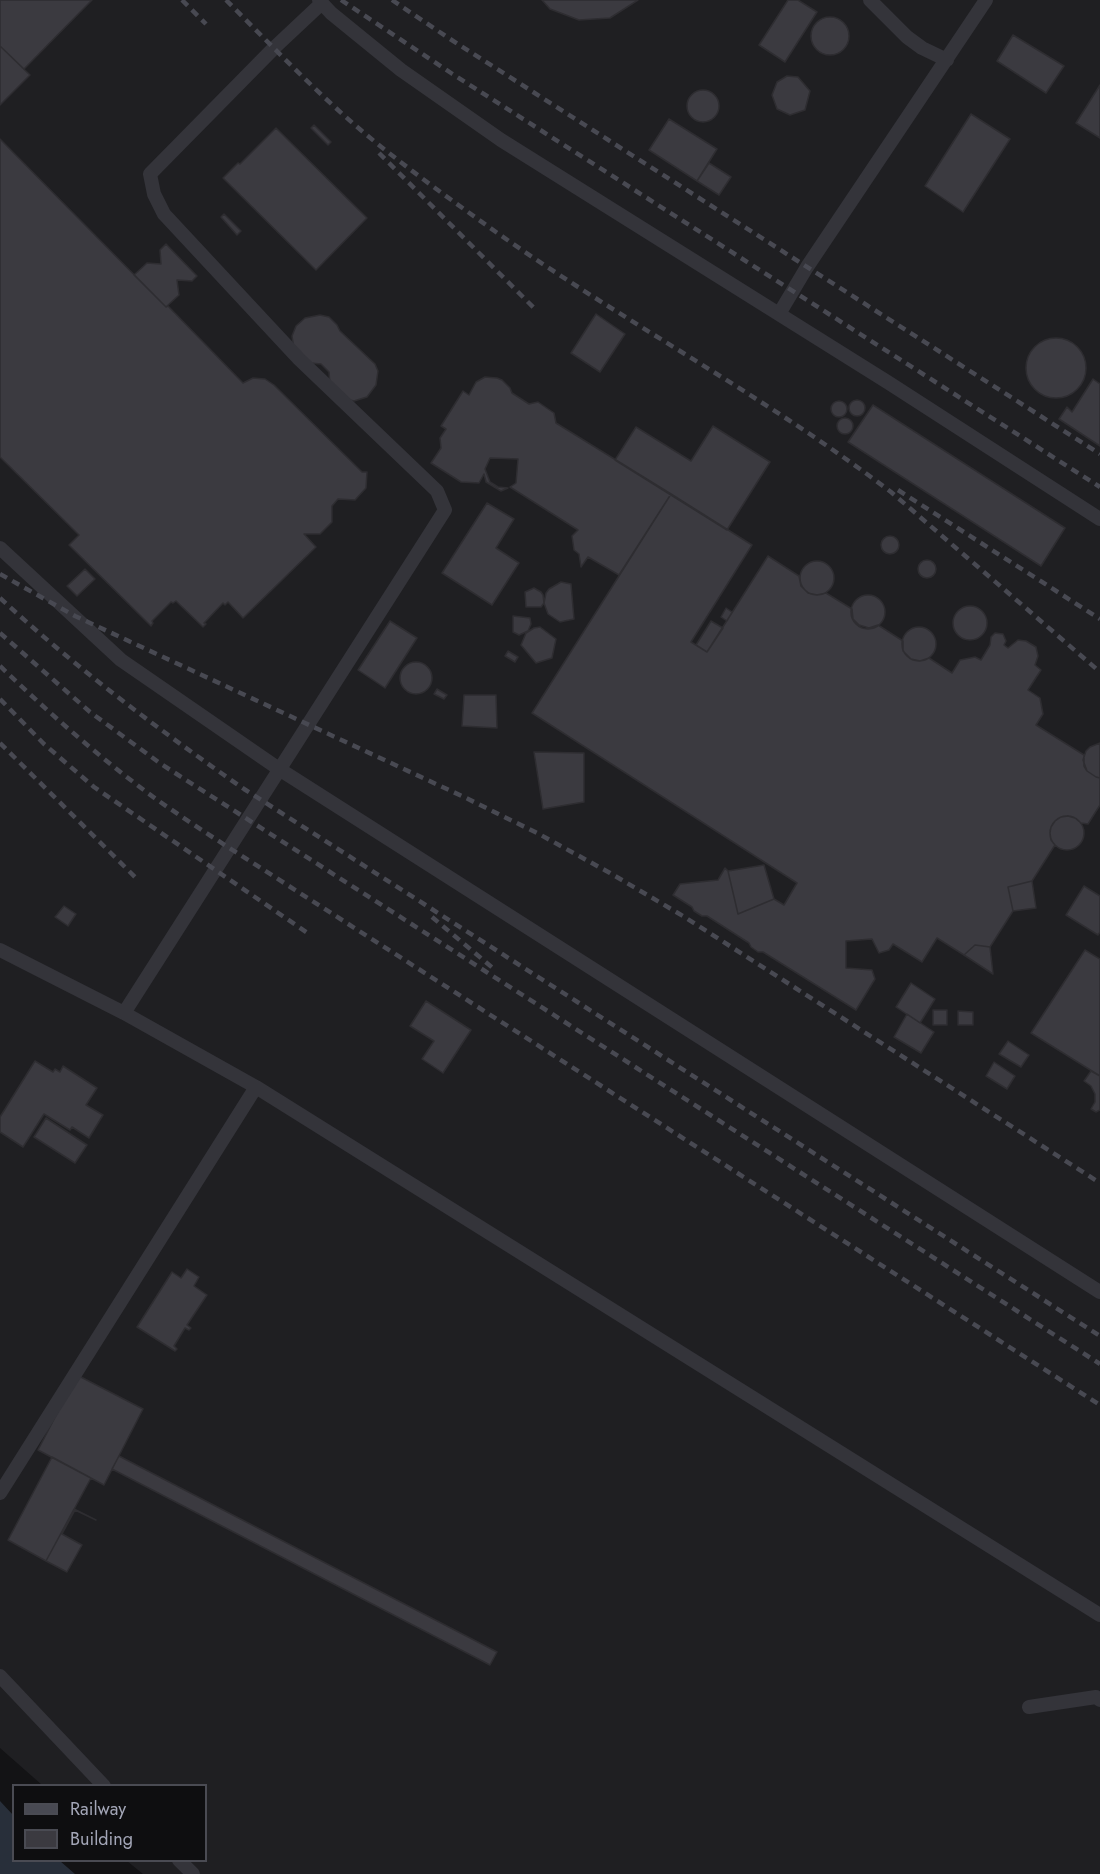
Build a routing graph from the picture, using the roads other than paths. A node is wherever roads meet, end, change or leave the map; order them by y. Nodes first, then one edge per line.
1 (870, 0) edge
2 (986, 0) edge
3 (321, 2) edge
4 (947, 60) junction
5 (779, 314) junction
6 (1100, 519) edge
7 (0, 548) edge
8 (279, 769) junction
9 (0, 950) edge
10 (124, 1012) junction
11 (256, 1087) junction
12 (1100, 1292) edge
13 (0, 1492) edge
14 (1100, 1615) edge
15 (0, 1676) edge
16 (1100, 1700) edge
17 (1029, 1707) dead end
18 (103, 1784) edge
19 (181, 1862) edge
20 (193, 1874) edge

1 - 4 lane
2 - 4 lane
3 - 5 lane
3 - 8 lane
4 - 5 lane
5 - 6 lane
7 - 8 lane
8 - 10 lane
8 - 12 lane
9 - 10 lane
10 - 11 lane
11 - 13 lane
11 - 14 lane
15 - 18 lane
16 - 17 lane
19 - 20 lane

